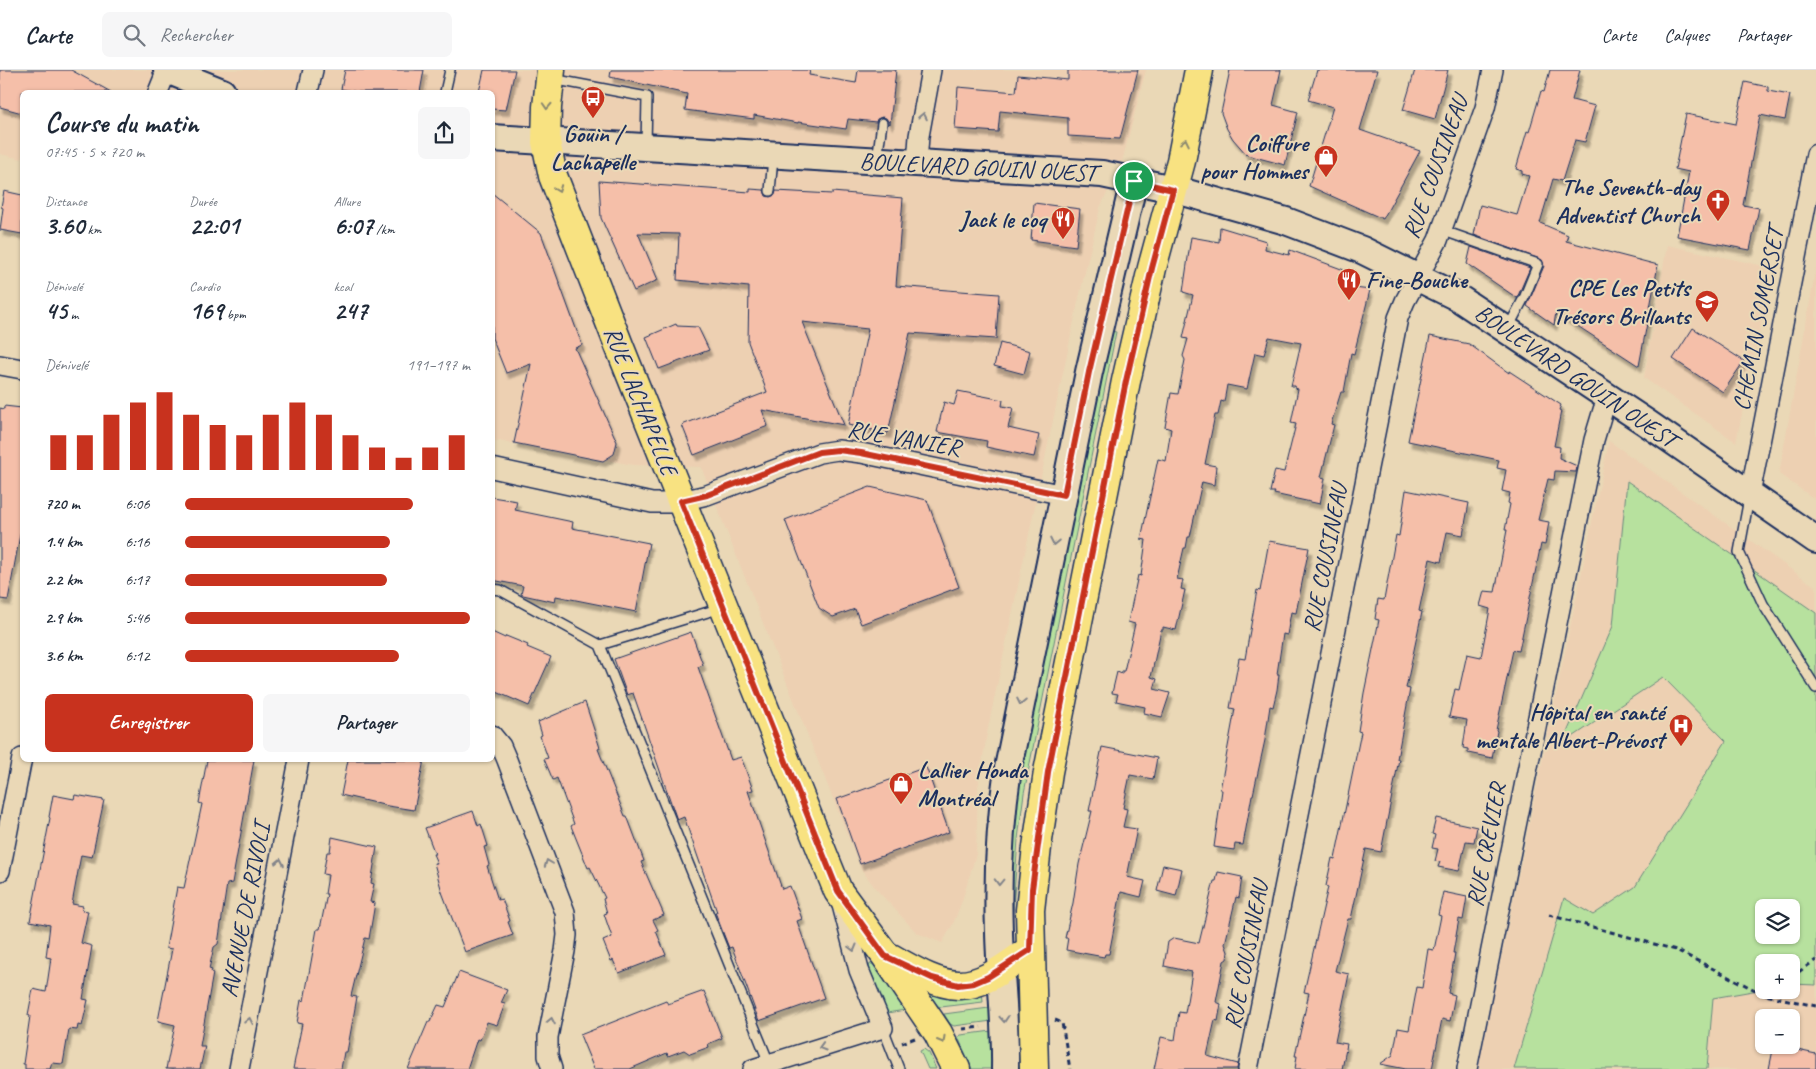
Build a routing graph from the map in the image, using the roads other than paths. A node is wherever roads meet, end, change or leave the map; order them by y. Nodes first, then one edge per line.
1 (167, 70) edge
2 (313, 70) edge
3 (450, 70) edge
4 (932, 70) edge
5 (1199, 70) edge
6 (1494, 70) edge
7 (551, 74) edge
8 (159, 90) edge
9 (217, 90) edge
10 (308, 90) edge
11 (445, 90) edge
12 (882, 123) dead end
13 (495, 138) edge
14 (546, 142) junction
15 (646, 148) junction
16 (1816, 154) edge
17 (773, 155) junction
18 (878, 161) junction
19 (917, 163) junction
20 (1134, 181) junction
21 (1173, 190) junction
22 (770, 191) dead end
23 (1441, 230) junction
24 (1418, 277) junction
25 (1507, 330) junction
26 (0, 365) edge
27 (20, 369) edge
28 (1609, 398) junction
29 (495, 469) edge
30 (1750, 494) junction
31 (1064, 495) junction
32 (681, 501) junction
33 (1816, 540) edge
34 (495, 589) edge
35 (724, 608) junction
36 (600, 645) junction
37 (1816, 688) edge
38 (495, 738) edge
39 (21, 762) edge
40 (299, 762) edge
41 (0, 871) edge
42 (838, 891) junction
43 (1030, 950) junction
44 (885, 956) junction
45 (1001, 970) junction
46 (883, 1028) junction
47 (761, 1066) edge
48 (239, 1069) edge
49 (552, 1069) edge
50 (899, 1069) edge
51 (956, 1069) edge
52 (1005, 1069) edge
53 (1034, 1069) edge
54 (1248, 1069) edge
55 (1467, 1069) edge

1 - 8 street
1 - 9 street
2 - 10 street
3 - 11 lane
19 -> 4 street
21 -> 5 main road
6 - 23 street, RUE COUSINEAU
7 -> 14 main road, RUE LACHAPELLE
7 - 15 lane
12 - 18 lane
13 - 14 street, BOULEVARD GOUIN OUEST
14 - 15 street, BOULEVARD GOUIN OUEST
14 -> 32 main road, RUE LACHAPELLE
15 - 17 street, BOULEVARD GOUIN OUEST
16 - 30 street, CHEMIN SOMERSET
17 - 18 street, BOULEVARD GOUIN OUEST
17 - 22 lane
18 - 19 street, BOULEVARD GOUIN OUEST
19 - 20 street, BOULEVARD GOUIN OUEST
20 - 21 street, BOULEVARD GOUIN OUEST
20 - 31 street
21 - 24 street, BOULEVARD GOUIN OUEST
21 - 43 main road
23 - 24 street, RUE COUSINEAU
23 - 25 lane
24 - 25 street, BOULEVARD GOUIN OUEST
24 - 54 street, RUE COUSINEAU
25 - 28 street, BOULEVARD GOUIN OUEST
26 - 27 street
28 - 30 street, BOULEVARD GOUIN OUEST
28 - 55 street, RUE CREVIER
29 - 32 street, RUE VANIER
30 - 33 street, BOULEVARD GOUIN OUEST
30 - 37 lane
31 - 32 street, RUE VANIER
31 -> 45 street
32 - 35 main road, RUE LACHAPELLE
34 - 36 lane
35 - 36 lane
35 - 42 main road, RUE LACHAPELLE
36 - 47 lane
49 -> 38 street
39 - 41 street
48 -> 40 street, AVENUE DE RIVOLI
42 - 44 main road, RUE LACHAPELLE
42 -> 46 street, RUE LACHAPELLE
43 - 45 main road
43 - 53 main road
44 - 45 main road
44 -> 51 main road, RUE LACHAPELLE
45 -> 52 street
46 -> 47 street
46 - 50 lane

